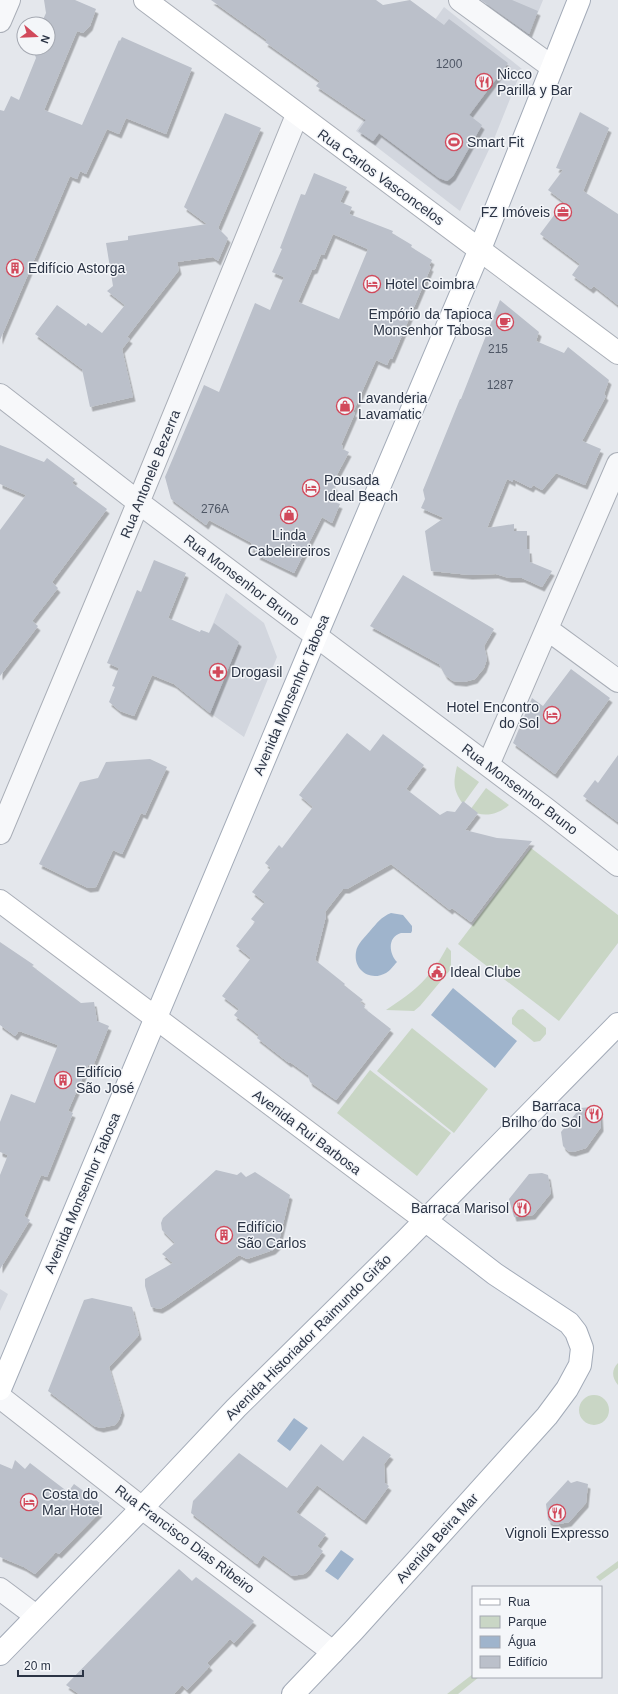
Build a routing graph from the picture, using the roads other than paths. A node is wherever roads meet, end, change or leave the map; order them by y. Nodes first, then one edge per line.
1 (9, 0) edge
2 (145, 0) edge
3 (460, 0) edge
4 (579, 0) edge
5 (0, 21) edge
6 (552, 67) junction
7 (297, 115) junction
8 (480, 249) junction
9 (618, 353) edge
10 (0, 395) edge
11 (618, 464) edge
12 (138, 502) junction
13 (547, 629) junction
14 (316, 636) junction
15 (618, 681) edge
16 (488, 765) junction
17 (0, 833) edge
18 (618, 866) edge
19 (0, 901) edge
20 (155, 1017) junction
21 (618, 1024) edge
22 (425, 1220) junction
23 (575, 1377) joint
24 (0, 1389) edge
25 (0, 1397) edge
26 (142, 1508) junction
27 (0, 1589) edge
28 (36, 1616) junction
29 (333, 1652) junction
30 (0, 1654) edge
31 (293, 1694) edge

1 - 5 street
2 - 7 main road, Rua Carlos Vasconcelos
3 - 6 street
4 - 6 main road, Avenida Monsenhor Tabosa
6 - 8 main road, Avenida Monsenhor Tabosa
7 - 8 main road, Rua Carlos Vasconcelos
7 - 12 street, Rua Antonele Bezerra
8 - 9 main road, Rua Carlos Vasconcelos
8 - 14 main road, Avenida Monsenhor Tabosa
10 - 12 street, Rua Monsenhor Bruno
11 - 13 street
12 - 14 street, Rua Monsenhor Bruno
12 - 17 street, Rua Antonele Bezerra
13 - 15 street
13 - 16 street
14 - 16 street, Rua Monsenhor Bruno
14 - 20 main road, Avenida Monsenhor Tabosa
16 - 18 street, Rua Monsenhor Bruno
19 - 20 main road, Avenida Rui Barbosa
20 - 22 main road, Avenida Rui Barbosa
20 - 24 main road, Avenida Monsenhor Tabosa
21 - 22 main road, Avenida Historiador Raimundo Girão
22 - 23 main road, Avenida Rui Barbosa
22 - 26 main road, Avenida Historiador Raimundo Girão
23 - 29 main road, Avenida Beira Mar
25 - 26 street, Rua Francisco Dias Ribeiro
26 - 28 main road, Avenida Historiador Raimundo Girão
26 - 29 street, Rua Francisco Dias Ribeiro
27 - 28 street
28 - 30 main road, Avenida Historiador Raimundo Girão
29 - 31 main road, Avenida Beira Mar

